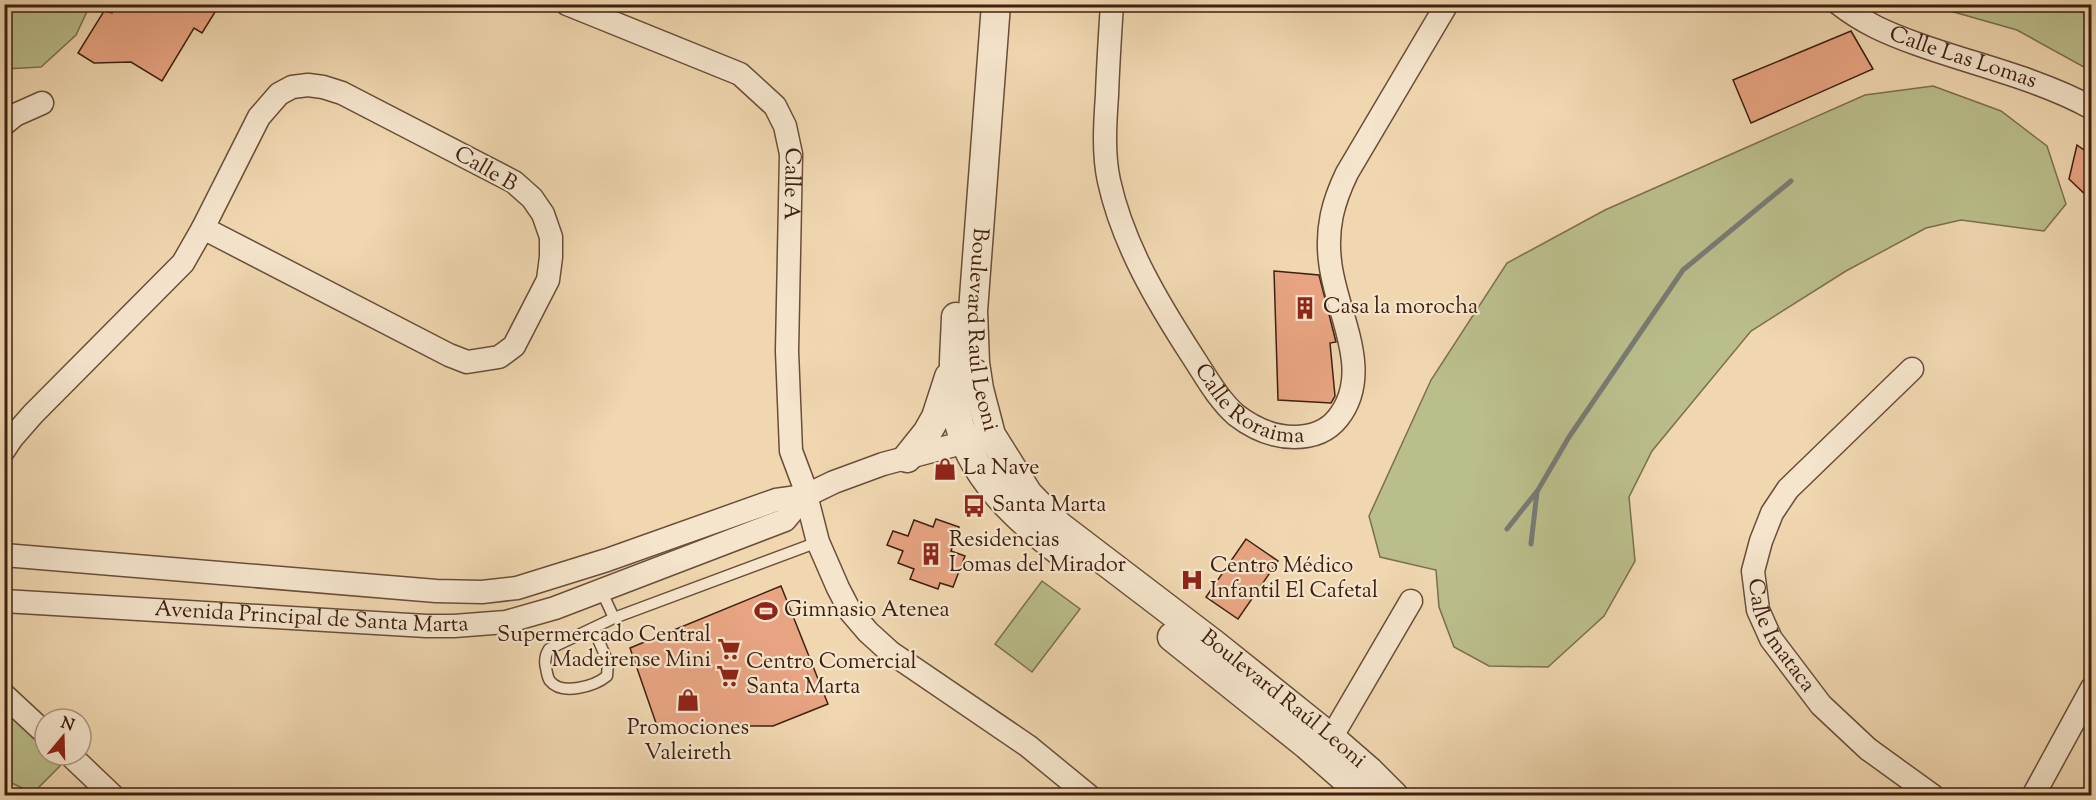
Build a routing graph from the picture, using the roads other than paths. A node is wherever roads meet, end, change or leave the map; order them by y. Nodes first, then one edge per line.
1 (567, 4) edge
2 (977, 4) edge
3 (996, 4) edge
4 (1112, 4) edge
5 (1447, 4) edge
6 (1839, 4) edge
7 (42, 102) dead end
8 (2091, 108) edge
9 (4, 124) edge
10 (203, 228) junction
11 (954, 366) junction
12 (1912, 369) dead end
13 (991, 435) junction
14 (964, 444) junction
15 (4, 450) edge
16 (907, 458) junction
17 (805, 496) junction
18 (818, 542) junction
19 (4, 555) edge
20 (601, 590) junction
21 (4, 601) edge
22 (1411, 601) dead end
23 (614, 618) junction
24 (593, 628) junction
25 (2091, 688) edge
26 (4, 695) edge
27 (33, 722) edge
28 (1331, 738) junction
29 (83, 767) edge
30 (113, 795) edge
31 (1089, 795) edge
32 (1365, 795) edge
33 (1394, 795) edge
34 (1933, 795) edge
35 (2033, 795) edge

1 - 17 street, Calle A
2 - 11 street, Boulevard Raúl Leoni
3 - 13 street, Boulevard Raúl Leoni
4 - 5 street, Calle Roraima
6 - 8 street, Calle Las Lomas
7 - 9 street
10 - 10 street, Calle B
10 - 15 street, Calle B
11 - 14 street, Boulevard Raúl Leoni
11 - 16 street
12 - 34 street, Calle Imataca
13 - 14 street, Avenida Principal de Santa Marta
13 - 28 street, Boulevard Raúl Leoni
14 - 16 street, Avenida Principal de Santa Marta
14 - 32 street, Boulevard Raúl Leoni
16 - 17 street, Avenida Principal de Santa Marta
17 - 18 street, Calle A
17 - 19 street, Avenida Principal de Santa Marta
17 - 20 street, Avenida Principal de Santa Marta
18 - 23 lane
18 - 31 street, Calle A
20 - 21 street, Avenida Principal de Santa Marta
20 - 23 lane
22 - 28 street
23 - 24 lane
24 - 24 lane
25 - 35 street
26 - 27 street
28 - 33 street, Boulevard Raúl Leoni
29 - 30 street

